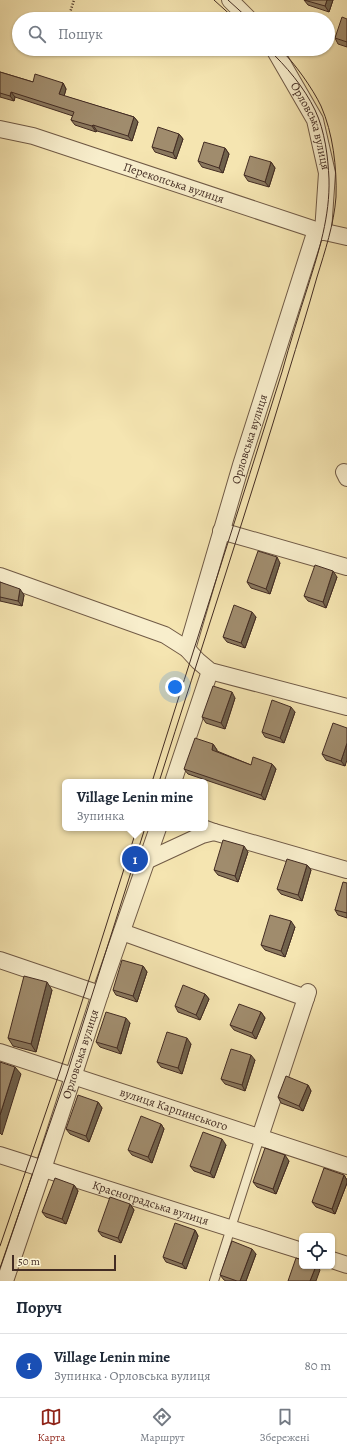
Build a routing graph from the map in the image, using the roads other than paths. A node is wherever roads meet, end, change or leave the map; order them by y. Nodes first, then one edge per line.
1 (230, 0) edge
2 (242, 12) edge
3 (278, 56) edge
4 (0, 129) edge
5 (320, 231) junction
6 (347, 237) edge
7 (221, 531) junction
8 (347, 567) edge
9 (0, 576) edge
10 (186, 649) junction
11 (210, 670) junction
12 (347, 707) edge
13 (174, 779) edge
14 (209, 830) edge
15 (157, 831) edge
16 (208, 831) edge
17 (148, 860) junction
18 (347, 870) edge
19 (122, 932) junction
20 (0, 960) edge
21 (100, 994) junction
22 (0, 1052) edge
23 (74, 1076) junction
24 (260, 1137) junction
25 (0, 1155) edge
26 (347, 1166) edge
27 (43, 1169) junction
28 (230, 1228) junction
29 (299, 1250) edge
30 (335, 1261) edge
31 (347, 1265) edge
32 (6, 1279) edge
33 (214, 1281) edge

1 - 2 street
3 - 5 street, Орловська вулиця
4 - 5 street, Перекопська вулиця
5 - 6 street, Перекопська вулиця
5 - 7 street, Орловська вулиця
7 - 8 street
7 - 10 street, Орловська вулиця
9 - 10 street
10 - 11 street
11 - 12 street
11 - 13 street
14 - 18 street
15 - 17 street, Орловська вулиця
16 - 17 street
17 - 19 street, Орловська вулиця
19 - 21 street, Орловська вулиця
19 - 24 street
20 - 21 street
21 - 23 street, Орловська вулиця
22 - 23 street, вулиця Карпинського
23 - 24 street, вулиця Карпинського
23 - 27 street, Орловська вулиця
24 - 26 street, вулиця Карпинського
24 - 28 lane
25 - 27 street, Красноградська вулиця
27 - 28 street, Красноградська вулиця
27 - 32 street, Орловська вулиця
28 - 29 street, Красноградська вулиця
28 - 33 lane
30 - 31 street

